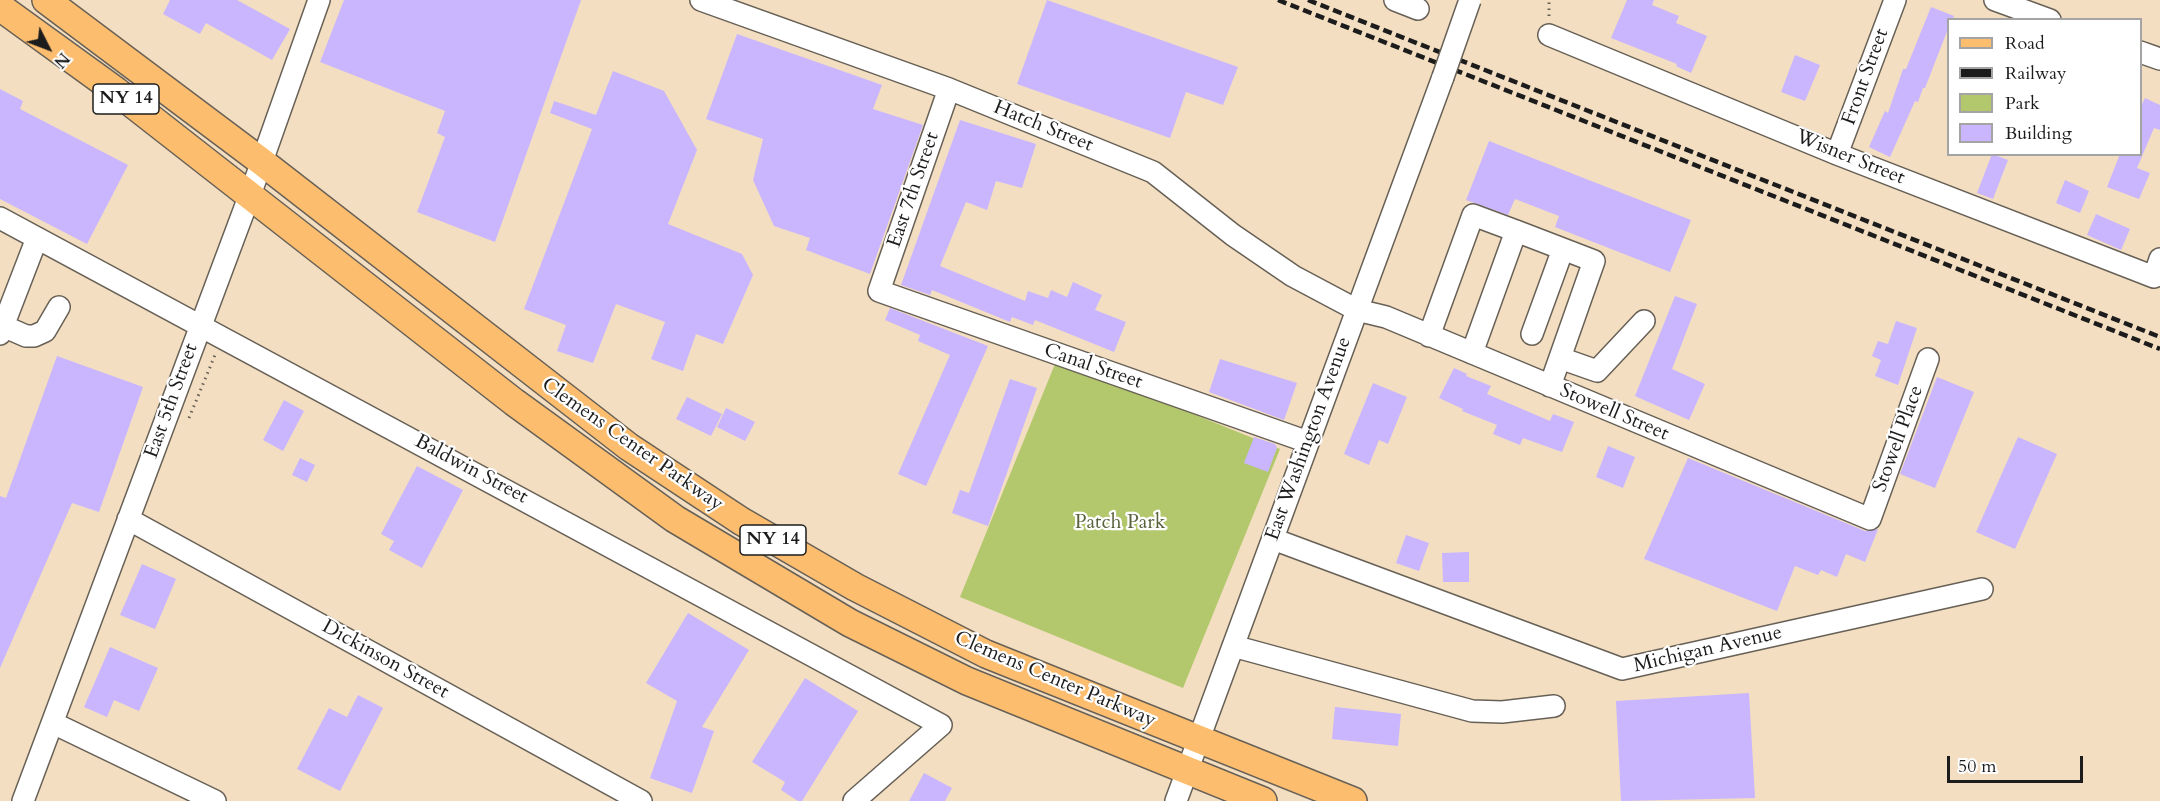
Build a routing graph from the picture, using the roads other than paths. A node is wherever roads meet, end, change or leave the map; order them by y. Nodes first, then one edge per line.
1 (46, 0) edge
2 (319, 0) edge
3 (701, 0) edge
4 (1395, 0) edge
5 (1470, 0) edge
6 (1895, 0) edge
7 (1995, 0) edge
8 (0, 7) edge
9 (1418, 9) dead end
10 (2044, 18) edge
11 (1549, 35) dead end
12 (2142, 53) edge
13 (2160, 59) edge
14 (949, 89) junction
15 (1837, 154) junction
16 (262, 162) junction
17 (249, 194) junction
18 (0, 218) edge
19 (1516, 231) junction
20 (37, 238) junction
21 (1563, 249) junction
22 (2157, 268) edge
23 (879, 291) joint
24 (59, 307) dead end
25 (1357, 310) junction
26 (1644, 321) dead end
27 (201, 325) junction
28 (2, 330) edge
29 (1532, 334) dead end
30 (1429, 336) junction
31 (1472, 353) junction
32 (1560, 358) junction
33 (1928, 359) dead end
34 (1597, 371) junction
35 (1550, 386) junction
36 (1587, 401) junction
37 (1308, 442) junction
38 (128, 519) junction
39 (1870, 519) joint
40 (1273, 538) junction
41 (1982, 589) dead end
42 (1233, 646) junction
43 (1554, 706) dead end
44 (52, 723) junction
45 (1198, 740) junction
46 (1187, 771) junction
47 (23, 801) edge
48 (215, 801) edge
49 (641, 801) edge
50 (854, 801) edge
51 (1176, 801) edge
52 (1263, 801) edge
53 (1353, 801) edge

1 - 16 main road, Clemens Center Parkway / NY 14
2 - 16 street, East 5th Street
3 - 14 street, Hatch Street
4 - 9 street
5 - 25 street, East Washington Avenue, bridge
6 - 15 street, Front Street
7 - 10 street
8 - 17 main road, Clemens Center Parkway / NY 14
11 - 15 street, Wisner Street
12 - 13 street
14 - 23 street, East 7th Street
14 - 25 street, Hatch Street
15 - 22 street, Wisner Street
16 - 17 street, East 5th Street
16 - 45 main road, Clemens Center Parkway / NY 14
17 - 27 street, East 5th Street
17 - 46 main road, Clemens Center Parkway / NY 14
18 - 20 street, Baldwin Street
19 - 21 street
19 - 30 street
19 - 31 street
20 - 27 street, Baldwin Street
20 - 28 street
21 - 29 street
21 - 32 street
23 - 37 street, Canal Street
24 - 28 street
25 - 30 street, Stowell Street
25 - 37 street, East Washington Avenue
26 - 34 street
27 - 38 street, East 5th Street
27 - 50 street, Baldwin Street
30 - 31 street, Stowell Street
31 - 35 street, Stowell Street
32 - 34 street
32 - 35 street
33 - 39 street, Stowell Place
34 - 36 street
35 - 36 street, Stowell Street
36 - 39 street, Stowell Street
37 - 40 street, East Washington Avenue
38 - 44 street, East 5th Street
38 - 49 street, Dickinson Street
40 - 41 street, Michigan Avenue
40 - 42 street, East Washington Avenue
42 - 43 street
42 - 45 street, East Washington Avenue
44 - 47 street, East 5th Street
44 - 48 street
45 - 46 street, East Washington Avenue
45 - 53 main road, Clemens Center Parkway / NY 14
46 - 51 street, East Washington Avenue
46 - 52 main road, Clemens Center Parkway / NY 14

